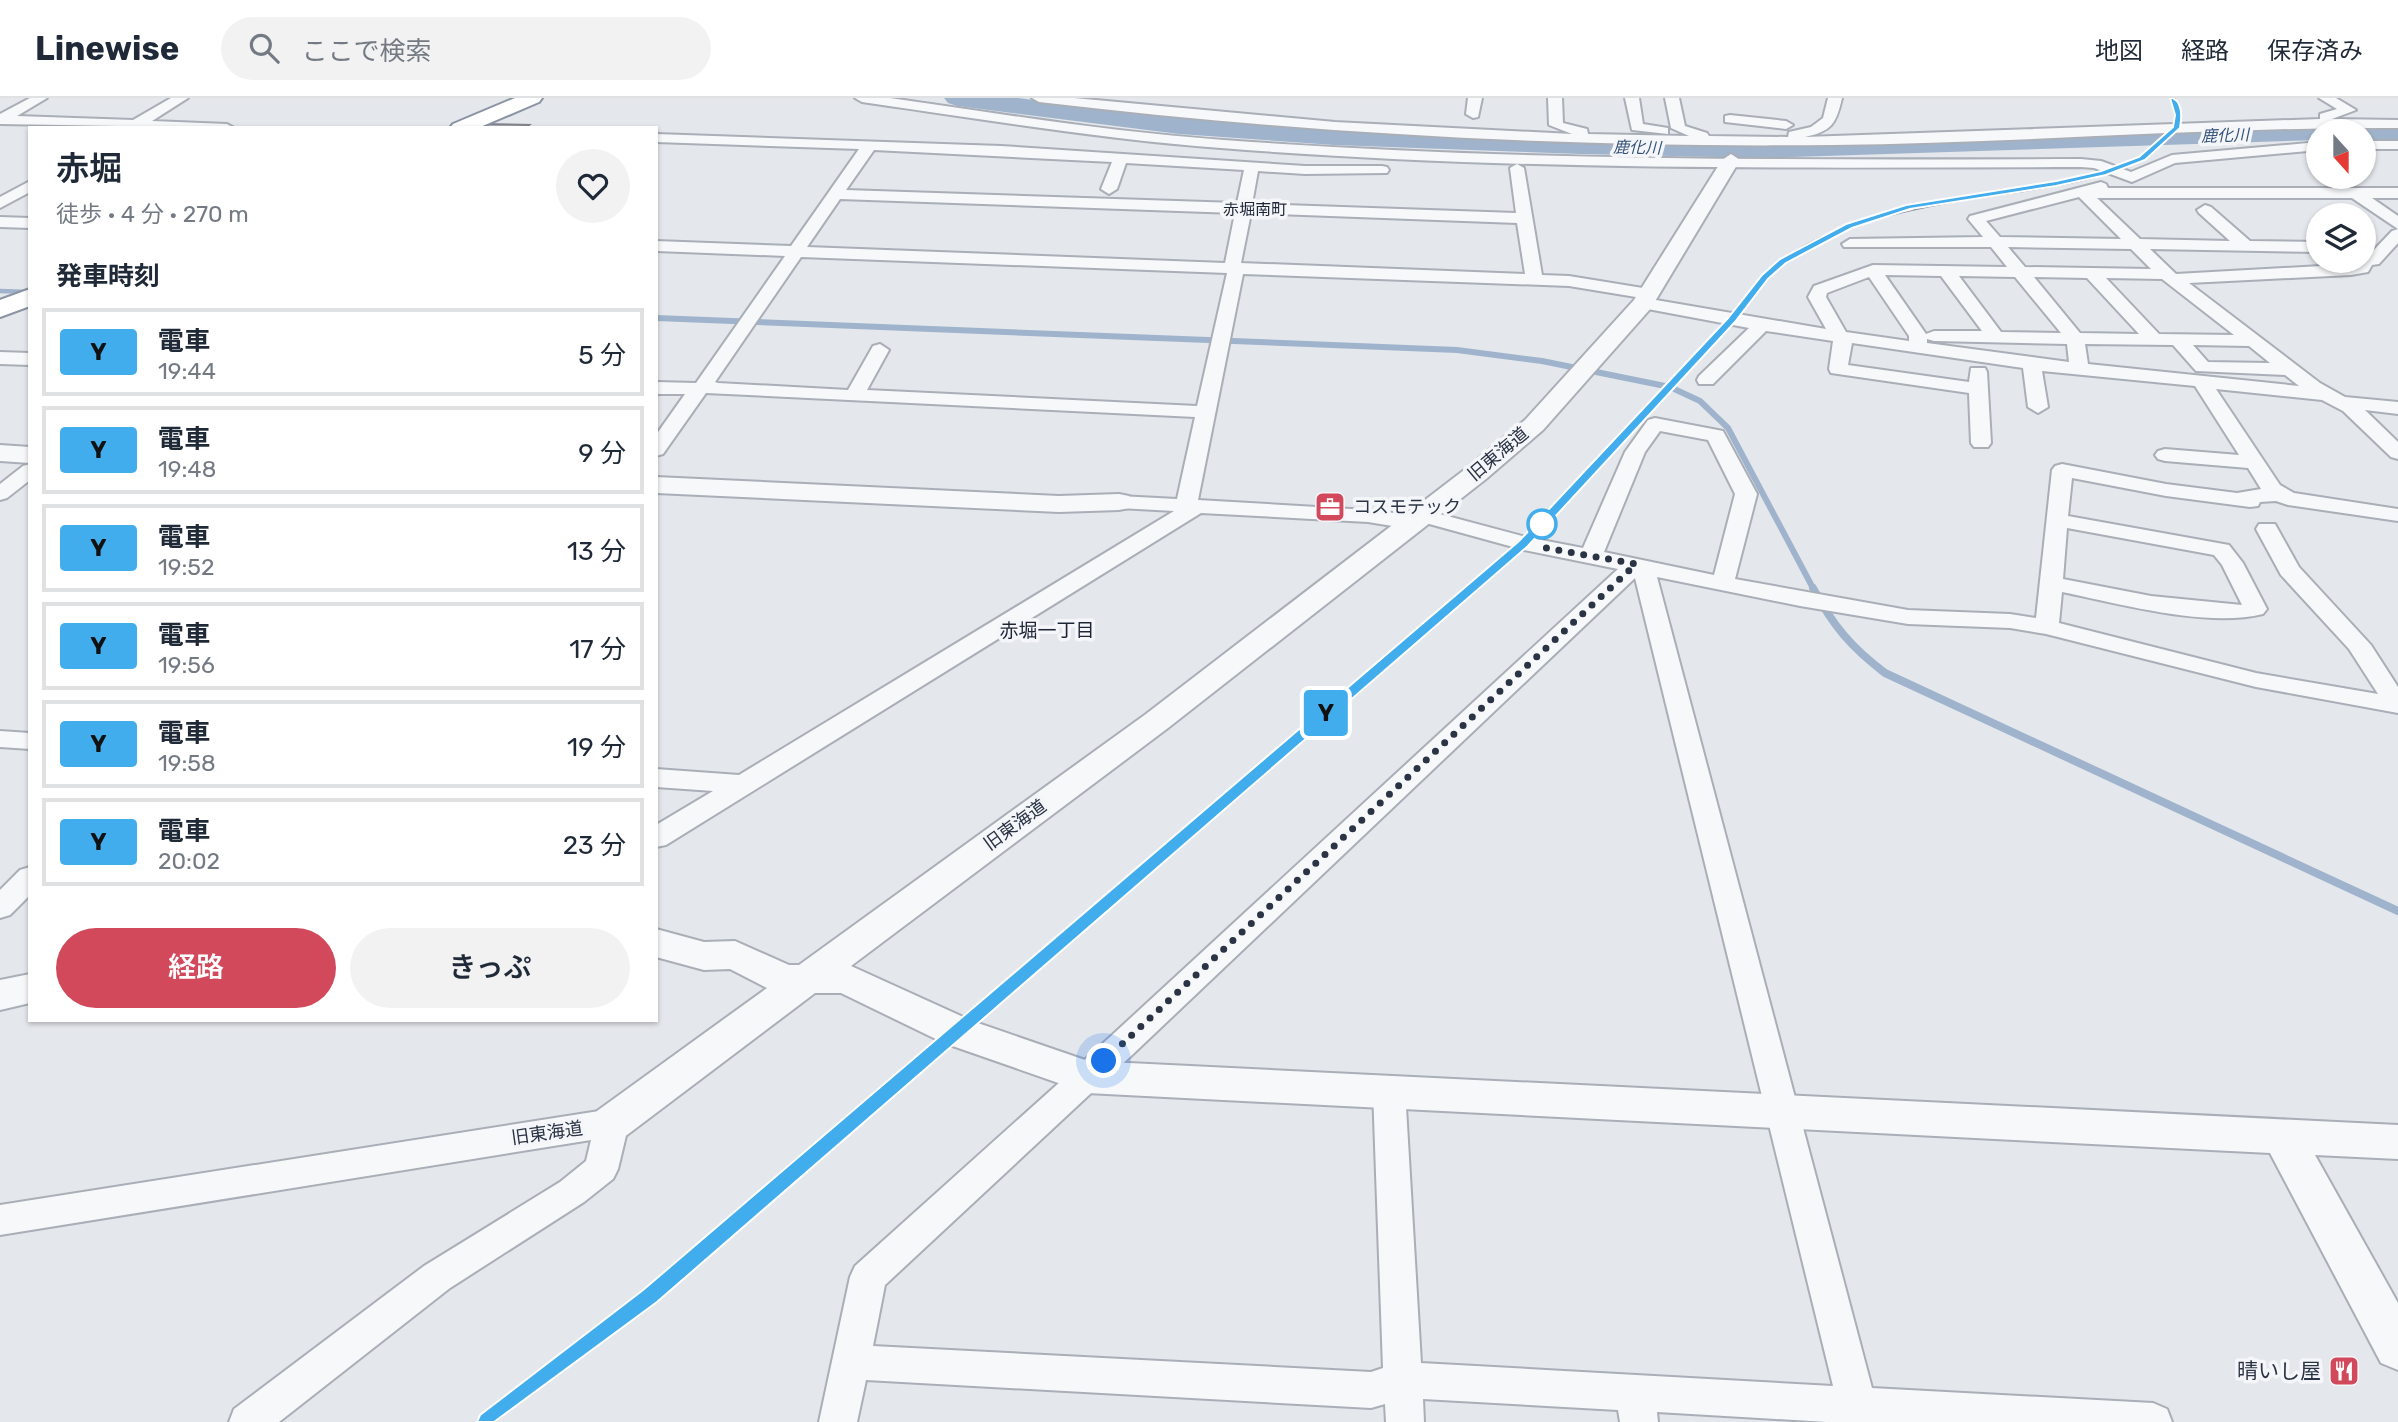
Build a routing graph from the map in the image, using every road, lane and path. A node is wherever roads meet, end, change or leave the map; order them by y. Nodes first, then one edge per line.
1 (40, 98) edge
2 (181, 98) edge
3 (532, 98) edge
4 (844, 98) edge
5 (862, 98) edge
6 (1039, 98) edge
7 (1100, 98) edge
8 (1475, 98) edge
9 (1555, 98) edge
10 (1632, 98) edge
11 (1672, 98) edge
12 (1835, 98) edge
13 (2326, 98) edge
14 (1474, 114) dead end
15 (1288, 117) dead end
16 (1730, 119) dead end
17 (0, 120) edge
18 (29, 121) junction
19 (2398, 124) edge
20 (2292, 125) junction
21 (132, 126) edge
22 (465, 126) edge
23 (1819, 128) junction
24 (0, 136) edge
25 (1614, 137) junction
26 (658, 138) edge
27 (1708, 139) junction
28 (1751, 141) junction
29 (867, 145) junction
30 (2376, 145) edge
31 (2398, 145) edge
32 (2306, 147) edge
33 (1121, 157) junction
34 (1586, 159) junction
35 (1731, 161) junction
36 (1252, 166) junction
37 (1517, 168) junction
38 (2291, 176) dead end
39 (2132, 177) junction
40 (2252, 179) dead end
41 (28, 187) edge
42 (1109, 189) dead end
43 (2269, 192) junction
44 (2084, 193) junction
45 (2314, 193) junction
46 (2356, 193) junction
47 (2398, 193) edge
48 (836, 194) junction
49 (0, 203) edge
50 (1244, 208) junction
51 (2102, 209) junction
52 (2140, 209) dead end
53 (2229, 210) dead end
54 (2291, 210) dead end
55 (2039, 215) junction
56 (1523, 218) junction
57 (0, 222) edge
58 (28, 223) edge
59 (2398, 224) edge
60 (2398, 234) edge
61 (1996, 242) junction
62 (2064, 242) junction
63 (2136, 243) junction
64 (1850, 244) dead end
65 (2244, 244) junction
66 (658, 246) edge
67 (2306, 246) edge
68 (796, 252) junction
69 (2376, 252) edge
70 (2376, 261) edge
71 (2398, 267) edge
72 (1233, 269) junction
73 (1873, 270) junction
74 (1946, 271) junction
75 (2020, 272) junction
76 (2306, 272) edge
77 (2092, 273) junction
78 (2169, 277) junction
79 (1534, 281) junction
80 (1646, 298) junction
81 (746, 323) joint
82 (1762, 325) junction
83 (1840, 336) junction
84 (1996, 337) junction
85 (2075, 338) junction
86 (2105, 339) junction
87 (2154, 340) junction
88 (2178, 340) junction
89 (2255, 341) junction
90 (1220, 342) joint
91 (1918, 342) junction
92 (880, 350) dead end
93 (1977, 356) junction
94 (0, 358) edge
95 (28, 359) edge
96 (2032, 364) junction
97 (2129, 366) dead end
98 (2290, 369) junction
99 (2080, 370) junction
100 (1706, 380) dead end
101 (2203, 384) junction
102 (703, 387) junction
103 (658, 388) edge
104 (1979, 389) junction
105 (854, 396) junction
106 (2332, 398) junction
107 (2038, 407) dead end
108 (2398, 408) edge
109 (1205, 412) junction
110 (1981, 443) dead end
111 (658, 447) edge
112 (0, 453) edge
113 (2398, 453) edge
114 (28, 454) edge
115 (2165, 455) dead end
116 (2255, 462) junction
117 (28, 472) edge
118 (658, 485) edge
119 (0, 494) edge
120 (2280, 494) junction
121 (1119, 502) joint
122 (1192, 505) junction
123 (2398, 515) edge
124 (1416, 519) junction
125 (2057, 520) junction
126 (2267, 529) dead end
127 (1591, 556) junction
128 (1640, 565) junction
129 (1723, 583) junction
130 (2051, 583) junction
131 (2047, 627) junction
132 (2397, 705) edge
133 (0, 739) edge
134 (28, 741) edge
135 (658, 778) edge
136 (745, 784) junction
137 (658, 837) edge
138 (28, 879) edge
139 (0, 908) edge
140 (658, 944) edge
141 (807, 978) junction
142 (28, 988) edge
143 (0, 995) edge
144 (1087, 1077) junction
145 (1389, 1090) junction
146 (1782, 1111) junction
147 (612, 1123) junction
148 (2282, 1136) junction
149 (2398, 1142) edge
150 (0, 1220) edge
151 (2398, 1348) edge
152 (852, 1363) junction
153 (1403, 1380) junction
154 (1637, 1408) edge
155 (1859, 1414) edge
156 (2099, 1420) edge
157 (248, 1422) edge
158 (838, 1422) edge
159 (1405, 1422) edge
160 (2153, 1422) edge

1 - 17 street
2 - 21 street
3 - 22 highway
4 - 29 street
5 - 34 street
6 - 25 street
7 - 15 street
8 - 14 street
9 - 25 street
10 - 27 street
11 - 27 street
12 - 23 street
13 - 20 street
16 - 23 street
17 - 18 street
18 - 21 street
18 - 24 street
19 - 20 street
20 - 28 street
23 - 28 street
25 - 27 street
26 - 29 street
27 - 28 street
28 - 35 street, 旧東海道
29 - 33 street
29 - 48 street
30 - 31 street
32 - 39 street
33 - 36 street
33 - 42 street
34 - 35 street
34 - 37 street
35 - 39 street
35 - 80 street, 旧東海道
36 - 37 street
36 - 50 street
37 - 56 street
38 - 45 street
39 - 44 street
40 - 43 street
41 - 49 street
43 - 44 street
43 - 45 street
43 - 54 street
44 - 51 street
44 - 55 street
45 - 46 street
46 - 47 street
46 - 59 street
48 - 50 street
48 - 68 street
50 - 56 street
50 - 72 street
51 - 52 street
51 - 63 street
53 - 65 street
55 - 61 street
55 - 62 street
56 - 79 street
57 - 58 street
60 - 69 street
61 - 62 street
61 - 64 street
61 - 75 street
62 - 63 street
63 - 65 street
63 - 78 street
65 - 67 street
66 - 68 street
68 - 72 street
68 - 81 street
70 - 71 street
72 - 79 street
72 - 90 street
73 - 74 street
73 - 83 street
73 - 91 street
74 - 75 street
74 - 84 street
75 - 77 street
75 - 85 street
76 - 78 street
77 - 78 street
77 - 87 street
78 - 89 street
79 - 80 street
80 - 82 street
80 - 124 street, 旧東海道
81 - 102 street
82 - 83 street
82 - 100 street
83 - 91 street
83 - 104 street
84 - 85 street
84 - 91 street
85 - 86 street
85 - 99 street
86 - 87 street
86 - 97 street
87 - 88 street
88 - 89 street
88 - 98 street
89 - 98 street
90 - 109 street
91 - 93 street
92 - 105 street
93 - 96 street
93 - 104 street
94 - 95 street
96 - 99 street
96 - 107 street
98 - 106 street
99 - 101 street
101 - 106 street
101 - 116 street
102 - 103 street
102 - 105 street
102 - 111 street
104 - 110 street
105 - 109 street
106 - 108 street
106 - 113 street
109 - 122 street
112 - 114 street
115 - 116 street
116 - 120 street
117 - 119 street
118 - 121 street
120 - 123 street
120 - 125 street
121 - 122 street
122 - 124 street
122 - 136 street
124 - 127 street
124 - 141 street, 旧東海道
125 - 130 street
125 - 130 street
126 - 132 street
127 - 128 street
127 - 129 street
128 - 129 street
128 - 144 street
128 - 146 street
129 - 131 street
130 - 131 street
131 - 132 street
133 - 134 street
135 - 136 street
136 - 137 street
138 - 139 street
140 - 141 street
141 - 144 street
141 - 147 street, 旧東海道
142 - 143 street
144 - 145 street
144 - 152 street
145 - 146 street
145 - 153 street
146 - 148 street
146 - 155 street
147 - 150 street, 旧東海道
147 - 157 street
148 - 149 street
148 - 151 street
152 - 153 street
152 - 158 street
153 - 154 street
153 - 159 street
154 - 155 street
155 - 156 street
156 - 160 street

